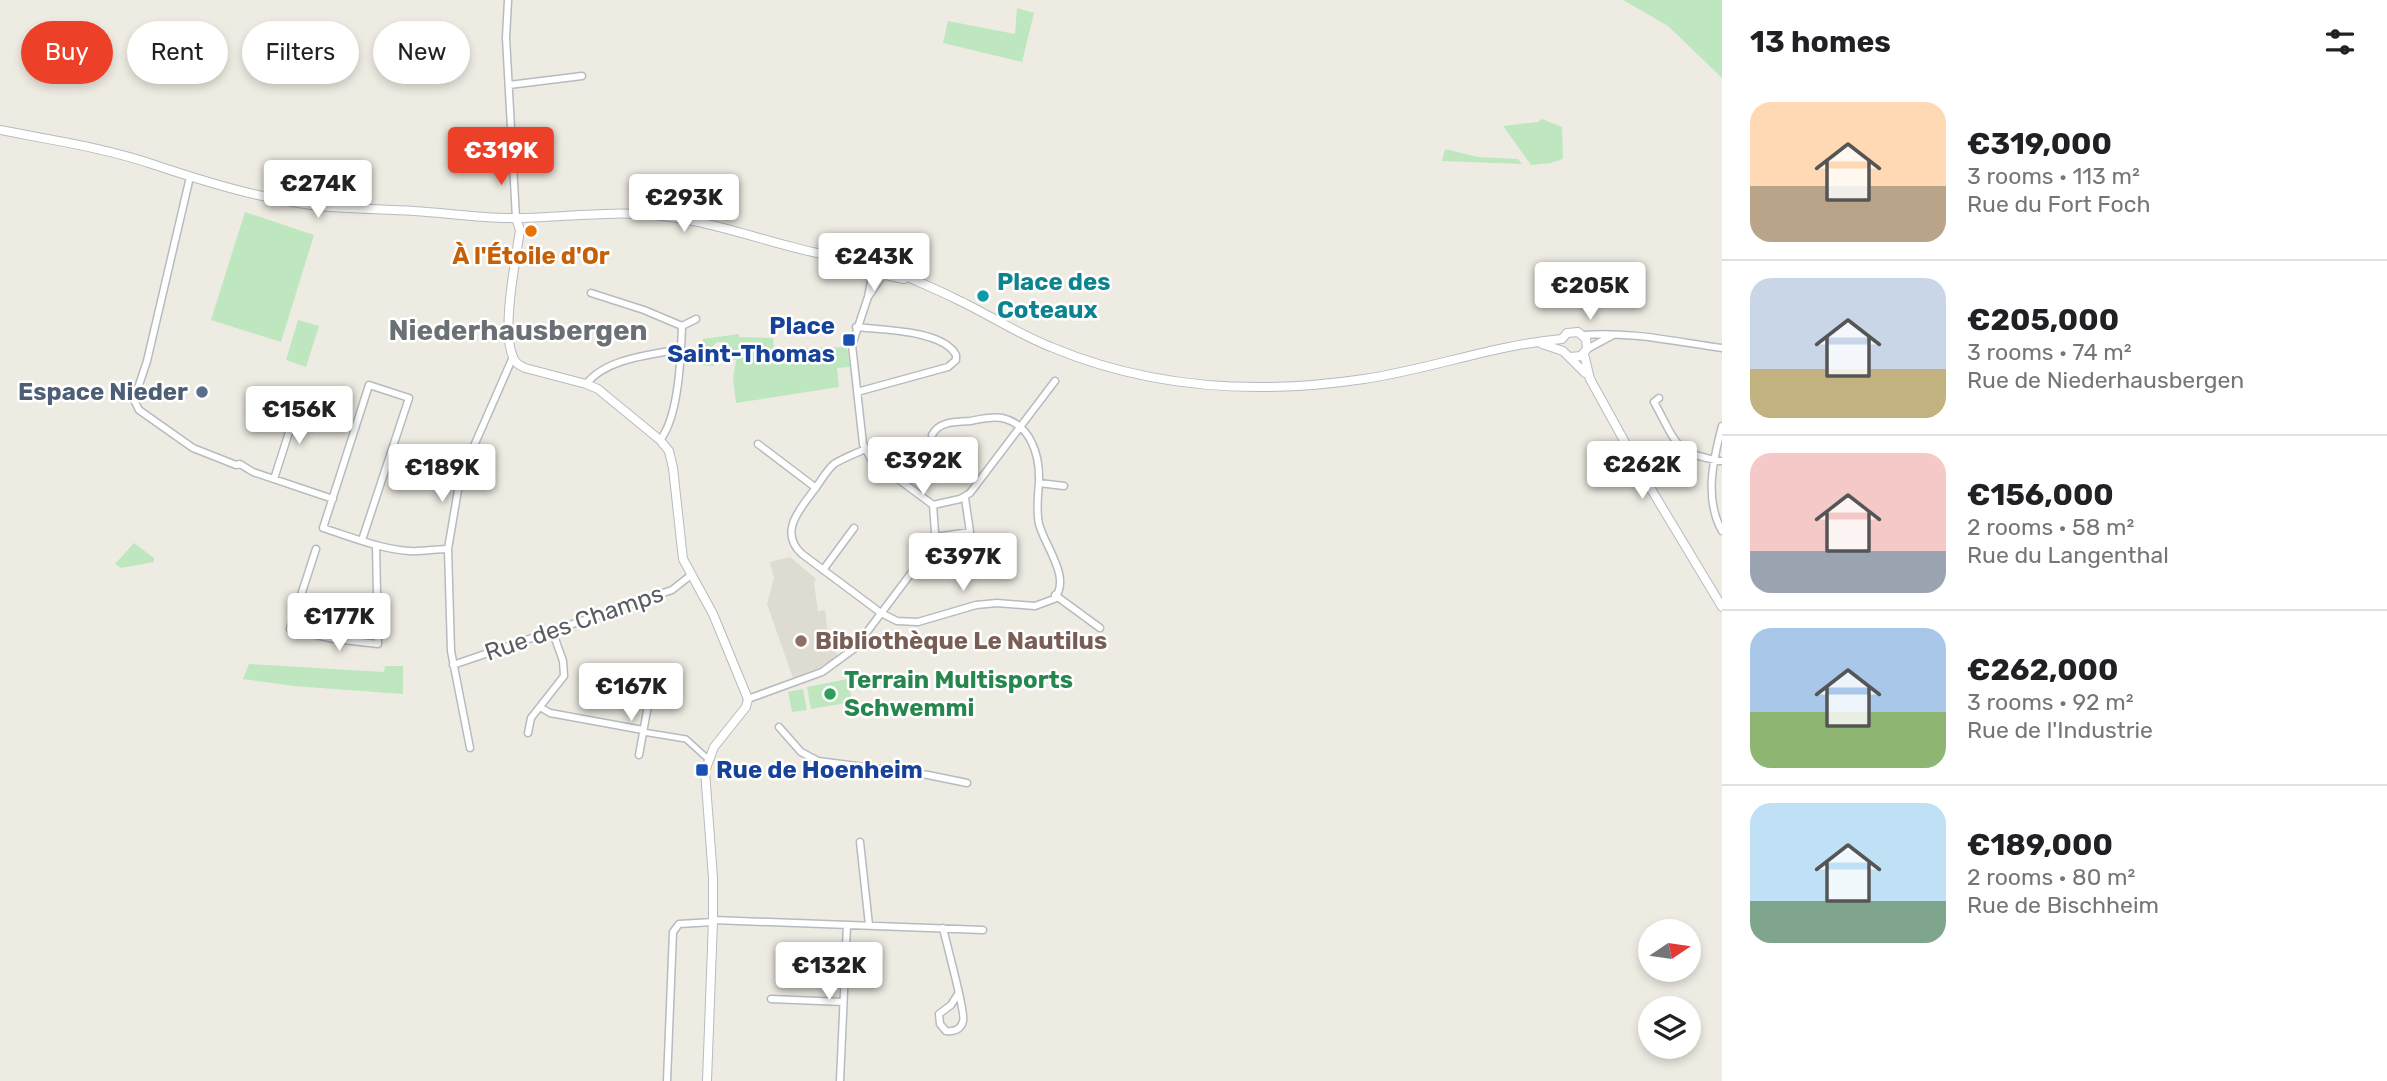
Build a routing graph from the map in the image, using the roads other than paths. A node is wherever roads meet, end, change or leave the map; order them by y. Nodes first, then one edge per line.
1 (508, 0) edge
2 (582, 76) dead end
3 (509, 85) junction
4 (0, 130) edge
5 (190, 177) junction
6 (516, 218) junction
7 (878, 272) junction
8 (591, 293) dead end
9 (696, 319) dead end
10 (682, 326) junction
11 (856, 327) junction
12 (1584, 335) junction
13 (1614, 335) junction
14 (1562, 339) junction
15 (1532, 342) junction
16 (1722, 348) edge
17 (681, 349) junction
18 (1585, 351) junction
19 (1567, 354) junction
20 (513, 357) junction
21 (1590, 379) junction
22 (1055, 381) dead end
23 (586, 384) junction
24 (857, 391) junction
25 (1659, 398) dead end
26 (298, 404) dead end
27 (1722, 426) edge
28 (1019, 428) junction
29 (932, 435) dead end
30 (660, 440) junction
31 (758, 444) dead end
32 (865, 449) junction
33 (1719, 460) edge
34 (274, 479) junction
35 (1039, 483) junction
36 (1064, 486) dead end
37 (816, 488) junction
38 (964, 498) junction
39 (333, 499) junction
40 (933, 505) junction
41 (854, 528) dead end
42 (1722, 531) edge
43 (935, 537) junction
44 (362, 540) junction
45 (376, 545) junction
46 (448, 548) junction
47 (316, 549) dead end
48 (823, 570) junction
49 (691, 575) junction
50 (1055, 595) junction
51 (1722, 607) edge
52 (881, 613) junction
53 (1100, 628) dead end
54 (552, 630) junction
55 (453, 665) junction
56 (645, 689) dead end
57 (748, 699) junction
58 (540, 707) junction
59 (779, 727) dead end
60 (643, 731) junction
61 (528, 733) dead end
62 (470, 748) dead end
63 (639, 755) dead end
64 (708, 759) junction
65 (967, 783) dead end
66 (860, 842) dead end
67 (713, 921) junction
68 (847, 925) junction
69 (869, 925) junction
70 (943, 928) junction
71 (983, 930) dead end
72 (958, 994) junction
73 (771, 999) dead end
74 (843, 1002) junction
75 (667, 1081) edge
76 (707, 1081) edge
77 (840, 1081) edge

1 - 3 street
2 - 3 street
3 - 6 street
4 - 5 street
5 - 6 street
5 - 34 street
6 - 7 street
6 - 20 street
7 - 11 street
7 - 15 street
8 - 10 street
9 - 10 street
10 - 17 street
11 - 24 street
11 - 24 street
12 - 13 street
12 - 14 street
12 - 18 street
13 - 16 street
13 - 18 street
14 - 15 street
14 - 19 street
15 - 19 street
17 - 23 street
17 - 30 street
18 - 19 street
18 - 21 street
19 - 21 street
20 - 23 street
20 - 46 street
21 - 51 street
22 - 28 street
23 - 30 street
24 - 32 street
25 - 33 street
26 - 34 street
27 - 33 street
28 - 29 street
28 - 35 street
28 - 38 street
30 - 49 street
31 - 37 street
32 - 37 street
32 - 40 street
33 - 42 street
34 - 39 street
35 - 36 street
35 - 50 street
37 - 48 street
38 - 40 street
38 - 43 street
39 - 44 street
39 - 44 street
40 - 43 street
41 - 48 street
43 - 52 street
44 - 45 street
45 - 46 street
45 - 47 street
46 - 55 street
48 - 52 street
49 - 54 street, Rue des Champs
49 - 57 street
50 - 52 street
50 - 53 street
52 - 57 street
54 - 55 street, Rue des Champs
54 - 58 street
55 - 62 street
56 - 60 street
57 - 64 street
58 - 60 street
58 - 61 street
59 - 65 street
60 - 63 street
60 - 64 street
64 - 67 street
66 - 69 street
67 - 68 street
67 - 75 street
67 - 76 street
68 - 69 street
68 - 74 street
69 - 70 street
70 - 71 street
70 - 72 street
72 - 72 street
73 - 74 street
74 - 77 street

